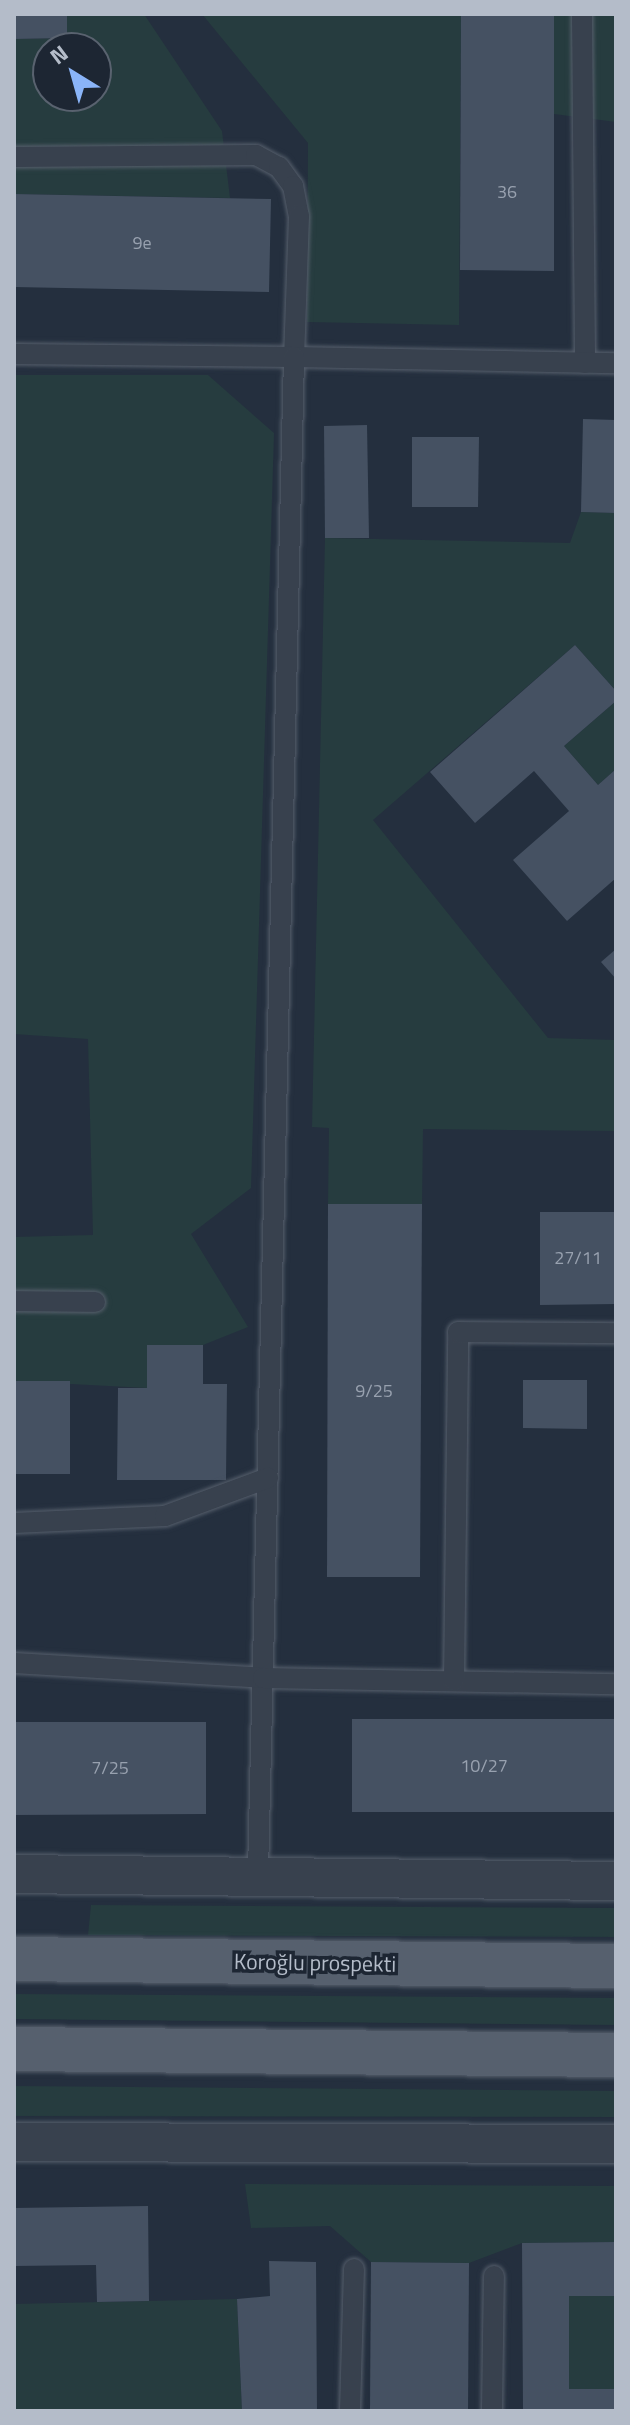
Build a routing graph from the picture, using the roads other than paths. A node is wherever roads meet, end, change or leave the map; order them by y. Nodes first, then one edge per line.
1 (582, 14) edge
2 (14, 157) edge
3 (14, 354) edge
4 (294, 357) junction
5 (585, 363) junction
6 (616, 363) edge
7 (14, 1301) edge
8 (95, 1302) dead end
9 (616, 1333) edge
10 (268, 1478) junction
11 (14, 1523) edge
12 (14, 1663) edge
13 (263, 1678) junction
14 (454, 1681) junction
15 (616, 1684) edge
16 (14, 1874) edge
17 (258, 1876) junction
18 (616, 1881) edge
19 (14, 1959) edge
20 (616, 1966) edge
21 (14, 2049) edge
22 (616, 2055) edge
23 (14, 2142) edge
24 (616, 2144) edge
25 (354, 2269) dead end
26 (494, 2276) dead end
27 (350, 2411) edge
28 (492, 2411) edge

1 - 5 lane
2 - 4 lane
3 - 4 lane
4 - 5 lane
4 - 10 lane
5 - 6 lane
7 - 8 lane
9 - 14 lane
10 - 11 lane
10 - 13 lane
12 - 13 lane
13 - 14 lane
13 - 17 lane
14 - 15 lane
16 - 17 street
17 - 18 street
19 - 20 main road, Koroğlu prospekti
21 - 22 main road
23 - 24 street
25 - 27 lane
26 - 28 lane

